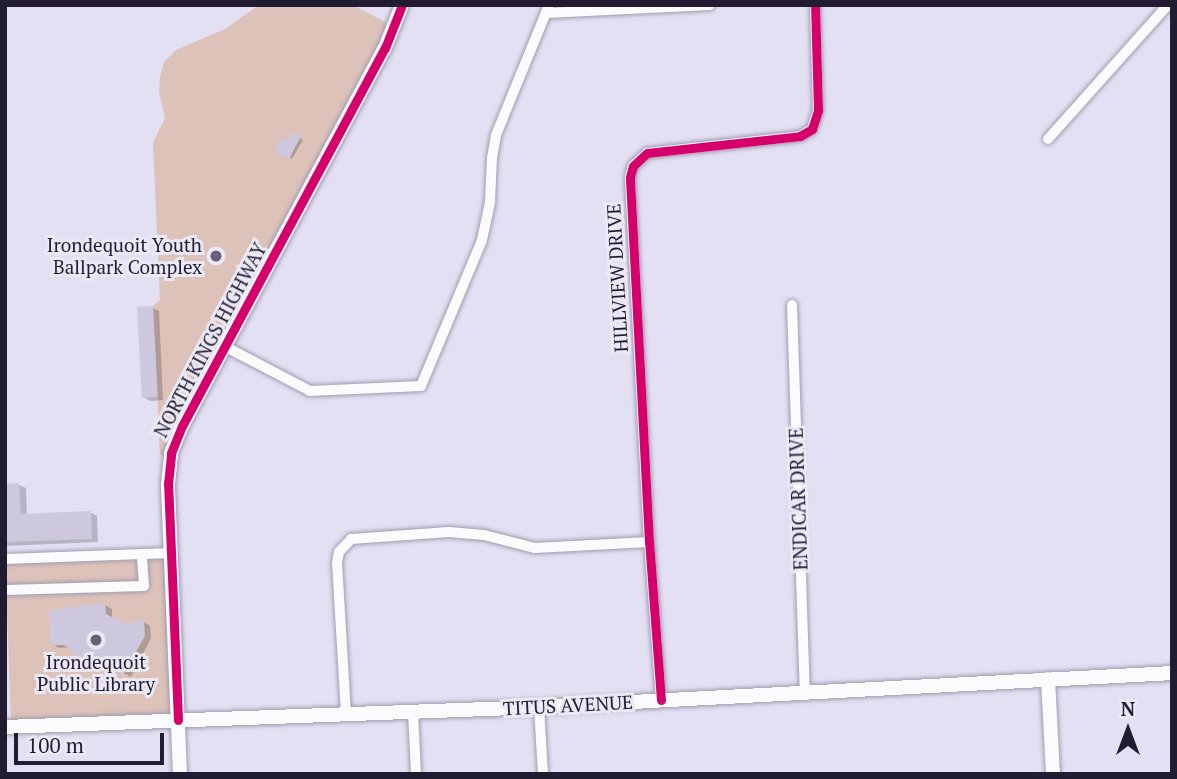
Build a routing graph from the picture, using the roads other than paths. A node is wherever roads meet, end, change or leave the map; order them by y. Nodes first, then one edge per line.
1 (401, 5) edge
2 (710, 5) edge
3 (815, 5) edge
4 (1168, 5) edge
5 (548, 9) edge
6 (1048, 139) dead end
7 (792, 305) dead end
8 (225, 346) junction
9 (649, 542) junction
10 (171, 553) junction
11 (142, 554) junction
12 (5, 559) edge
13 (5, 590) edge
14 (1172, 673) edge
15 (1048, 679) junction
16 (805, 693) junction
17 (661, 700) junction
18 (539, 707) junction
19 (413, 712) junction
20 (346, 714) junction
21 (178, 720) junction
22 (5, 727) edge
23 (180, 774) edge
24 (416, 774) edge
25 (543, 774) edge
26 (1053, 774) edge

1 - 8 main road, NORTH KINGS HIGHWAY
2 - 5 street
3 - 9 street, HILLVIEW DRIVE
4 - 6 street
5 - 8 street
7 - 16 street, ENDICAR DRIVE
8 - 10 main road, NORTH KINGS HIGHWAY
9 - 17 street, HILLVIEW DRIVE
9 - 20 street
10 - 11 street
10 - 21 main road, NORTH KINGS HIGHWAY
11 - 12 street
11 - 13 street
14 - 15 main road, TITUS AVENUE
15 - 16 main road, TITUS AVENUE
15 - 26 main road
16 - 17 main road, TITUS AVENUE
17 - 18 main road, TITUS AVENUE
18 - 19 main road, TITUS AVENUE
18 - 25 street
19 - 20 main road, TITUS AVENUE
19 - 24 street
20 - 21 main road, TITUS AVENUE
21 - 22 main road, TITUS AVENUE
21 - 23 main road, NORTH KINGS HIGHWAY

